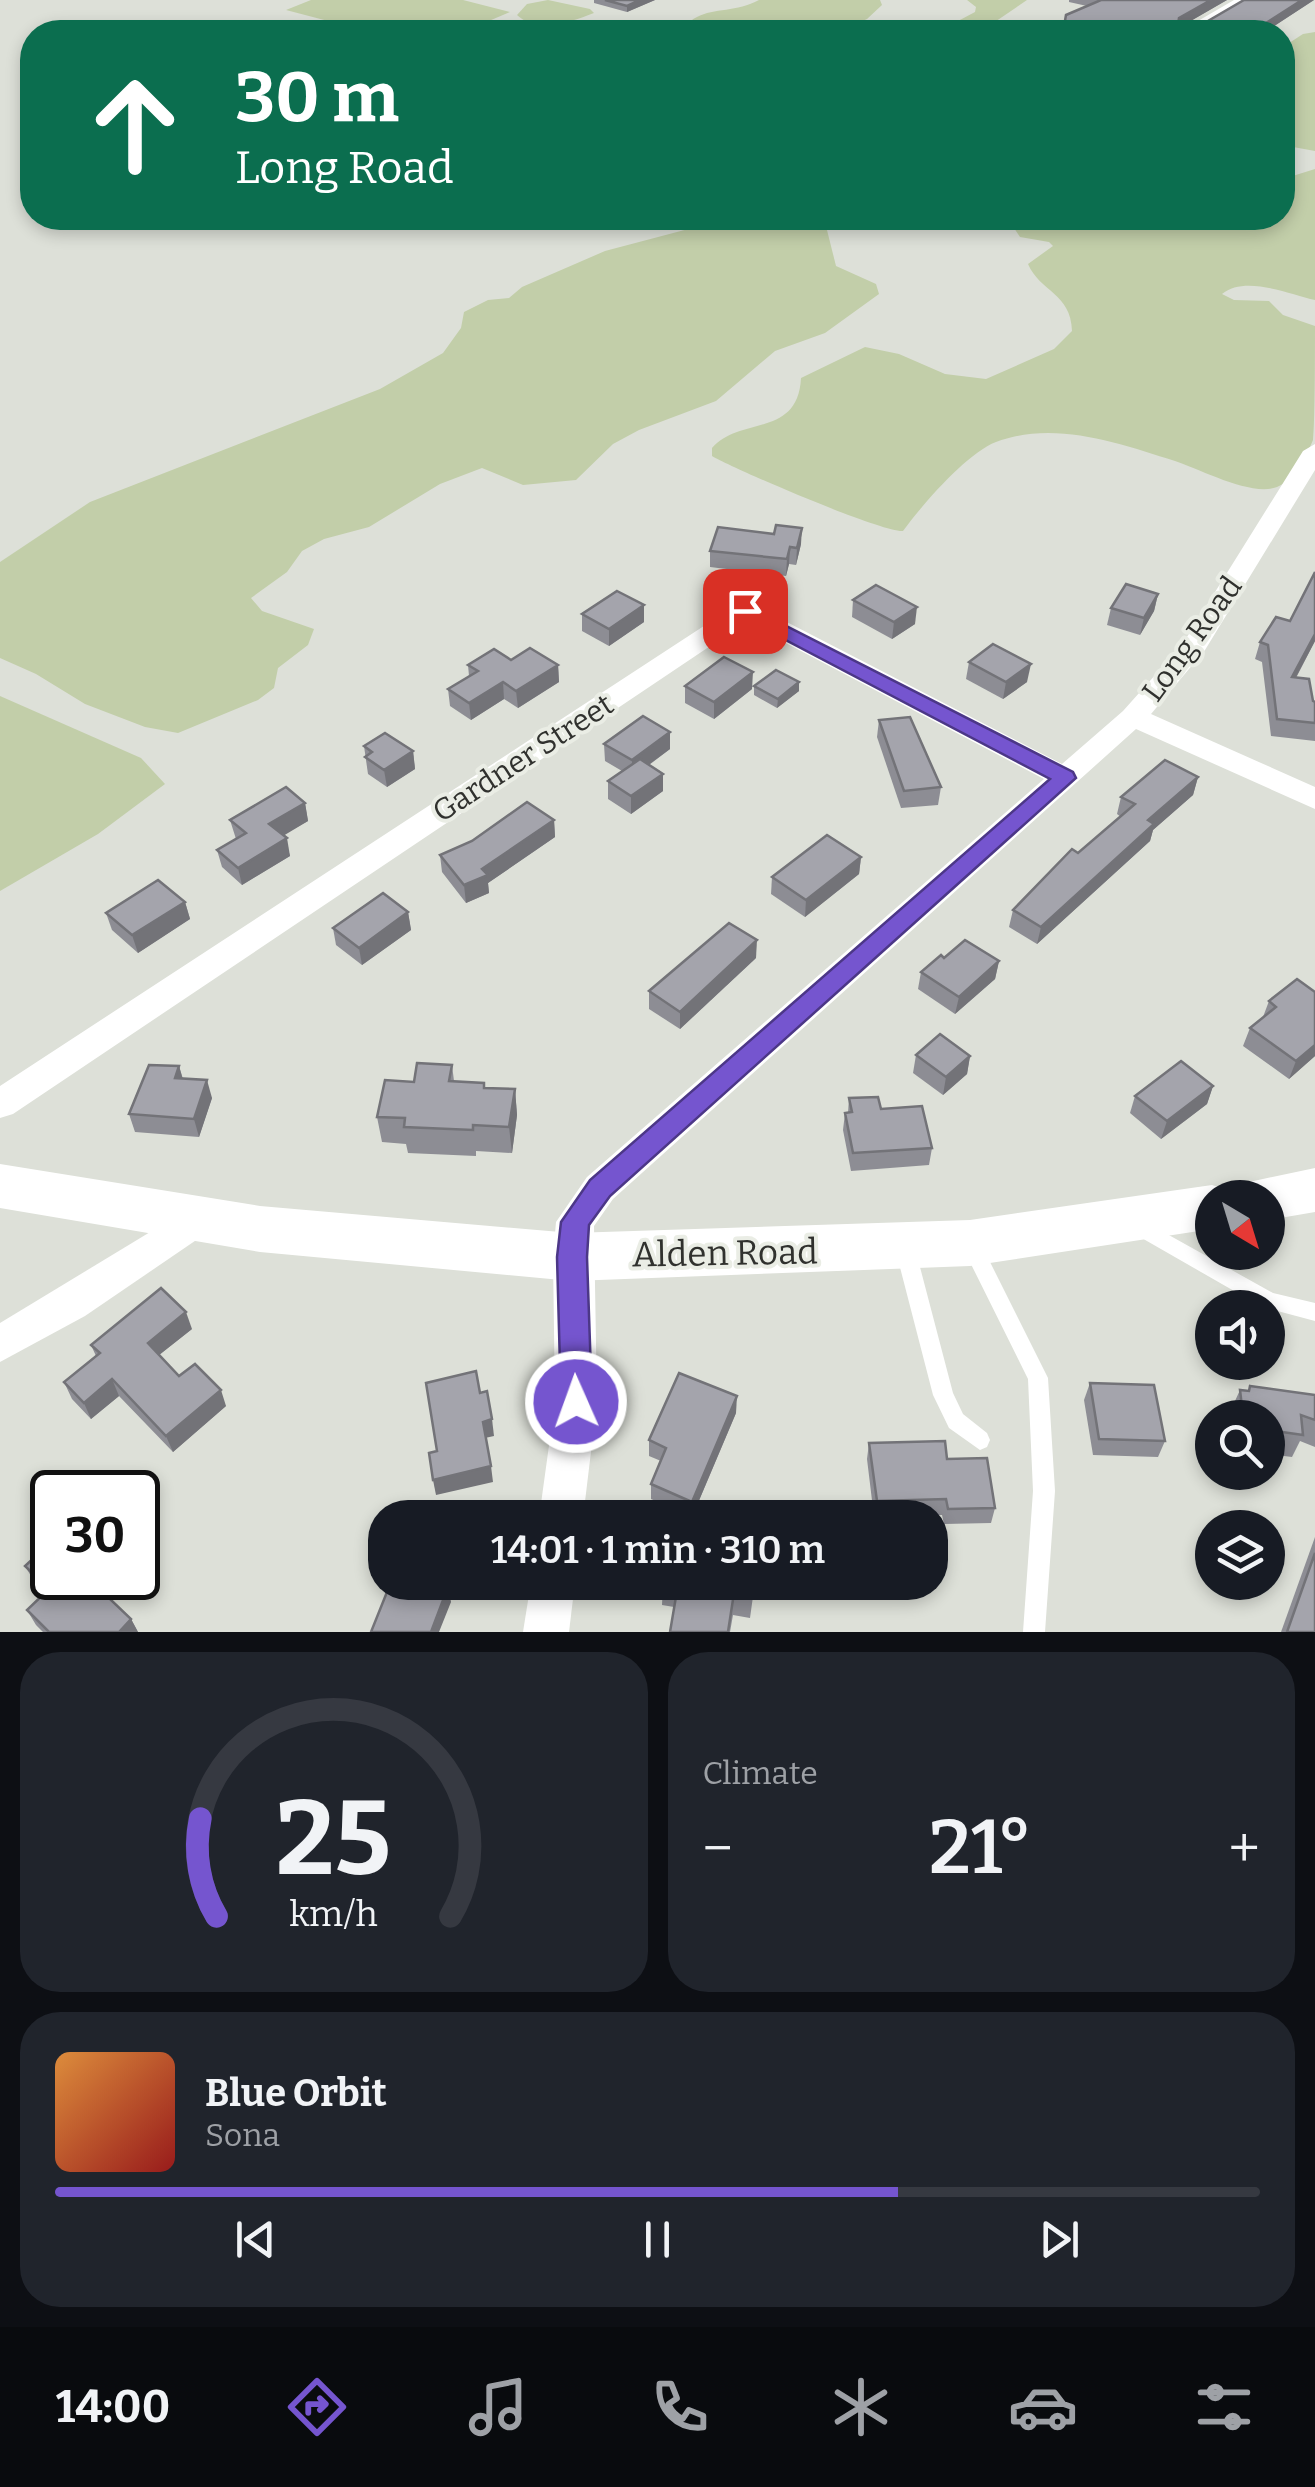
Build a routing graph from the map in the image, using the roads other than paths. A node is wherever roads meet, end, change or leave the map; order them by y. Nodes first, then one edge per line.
1 (1246, 0) edge
2 (1209, 20) edge
3 (1315, 451) edge
4 (1133, 717) junction
5 (1065, 778) junction
6 (1315, 799) edge
7 (0, 1104) edge
8 (0, 1186) edge
9 (1315, 1190) edge
10 (1285, 1195) edge
11 (1195, 1210) edge
12 (198, 1219) junction
13 (1128, 1220) junction
14 (970, 1243) junction
15 (905, 1248) junction
16 (572, 1257) junction
17 (1315, 1312) edge
18 (0, 1344) edge
19 (980, 1440) dead end
20 (563, 1500) edge
21 (550, 1600) edge
22 (546, 1632) edge
23 (1034, 1632) edge

1 - 2 street
3 - 4 street, Long Road
4 - 5 street, Long Road
4 - 6 street
5 - 7 street, Gardner Street
5 - 16 street, Long Road
8 - 12 main road, Alden Road
9 - 10 main road
11 - 13 main road, Alden Road
12 - 16 main road, Alden Road
12 - 18 street
13 - 14 main road, Alden Road
13 - 17 lane
14 - 15 main road, Alden Road
14 - 23 lane
15 - 16 main road, Alden Road
15 - 19 lane
16 - 20 street, Long Road
21 - 22 street

